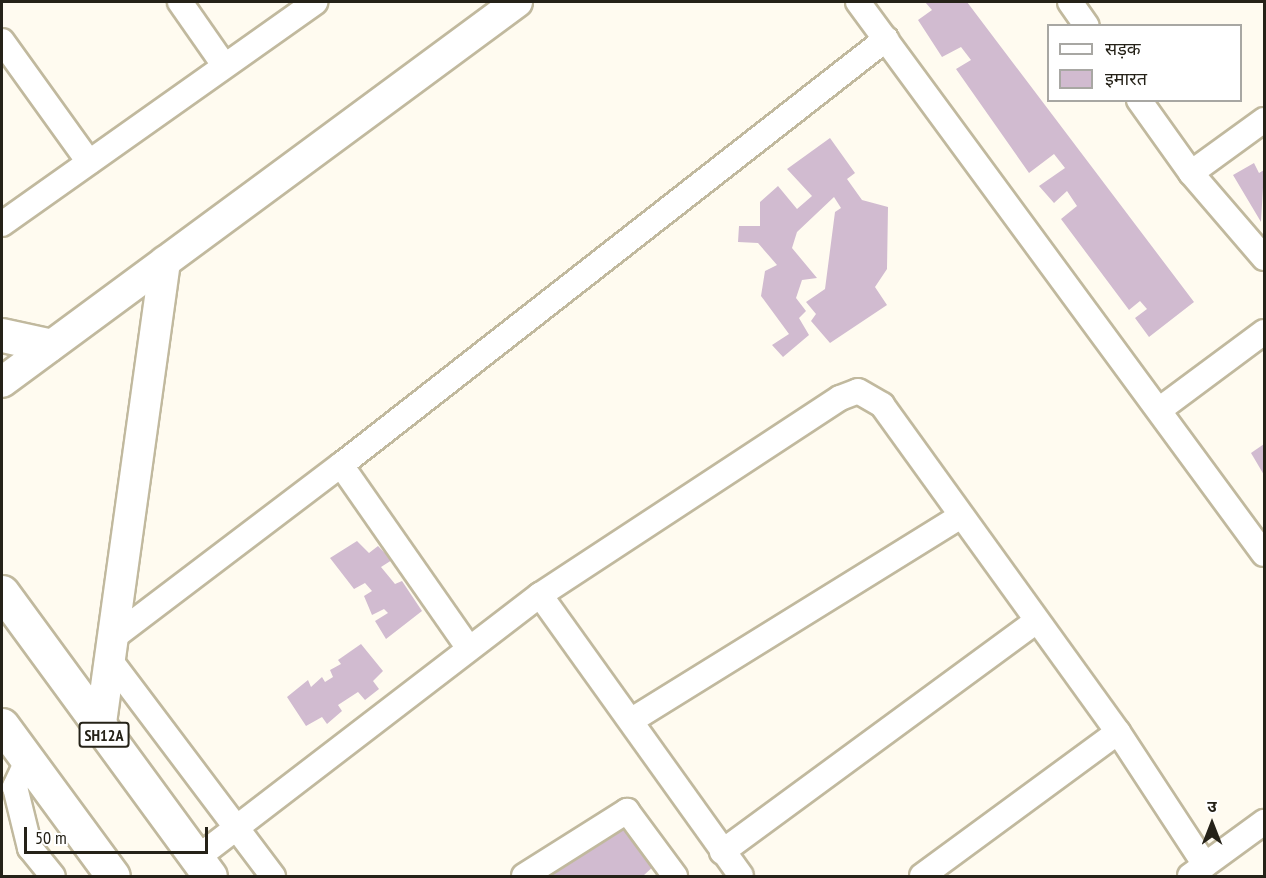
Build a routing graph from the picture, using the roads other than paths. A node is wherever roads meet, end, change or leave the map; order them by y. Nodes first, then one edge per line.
1 (180, 2) edge
2 (315, 2) edge
3 (517, 2) edge
4 (858, 2) edge
5 (1070, 2) edge
6 (1086, 24) edge
7 (886, 39) junction
8 (2, 41) edge
9 (224, 65) junction
10 (1140, 102) edge
11 (1264, 120) edge
12 (89, 162) junction
13 (1191, 173) junction
14 (2, 224) edge
15 (1264, 258) edge
16 (165, 261) junction
17 (1264, 332) edge
18 (2, 335) edge
19 (48, 345) junction
20 (2, 382) edge
21 (1159, 410) junction
22 (341, 465) junction
23 (959, 517) junction
24 (1264, 554) edge
25 (2, 592) edge
26 (540, 595) junction
27 (1036, 621) junction
28 (468, 647) junction
29 (112, 648) junction
30 (632, 720) junction
31 (2, 725) edge
32 (100, 730) junction
33 (1118, 732) junction
34 (27, 761) junction
35 (1264, 822) edge
36 (237, 826) junction
37 (722, 852) junction
38 (203, 867) edge
39 (1198, 871) edge
40 (53, 876) edge
41 (113, 876) edge
42 (273, 876) edge
43 (524, 876) edge
44 (675, 876) edge
45 (741, 876) edge
46 (922, 876) edge

1 - 9 street
2 - 9 street
3 - 16 street
4 - 7 street
5 - 6 street
7 - 21 street
7 - 22 street
8 - 12 street
9 - 12 street
10 - 13 street
11 - 13 street
12 - 14 street
13 - 15 street
16 - 19 street
16 - 29 street
17 - 21 street
18 - 19 main road
19 - 20 street
21 - 24 street
22 - 28 street
22 - 29 street
23 - 26 street
23 - 27 street
23 - 30 street
25 - 32 main road, SH12A
26 - 28 street
26 - 30 street
27 - 33 street
27 - 37 street
28 - 36 street
29 - 32 street
29 - 36 street
30 - 37 street
31 - 34 main road
32 - 38 main road, SH12A
33 - 39 street
33 - 46 street
34 - 40 street
34 - 41 main road
35 - 39 street
36 - 38 street
36 - 42 street
37 - 45 street
43 - 44 street

